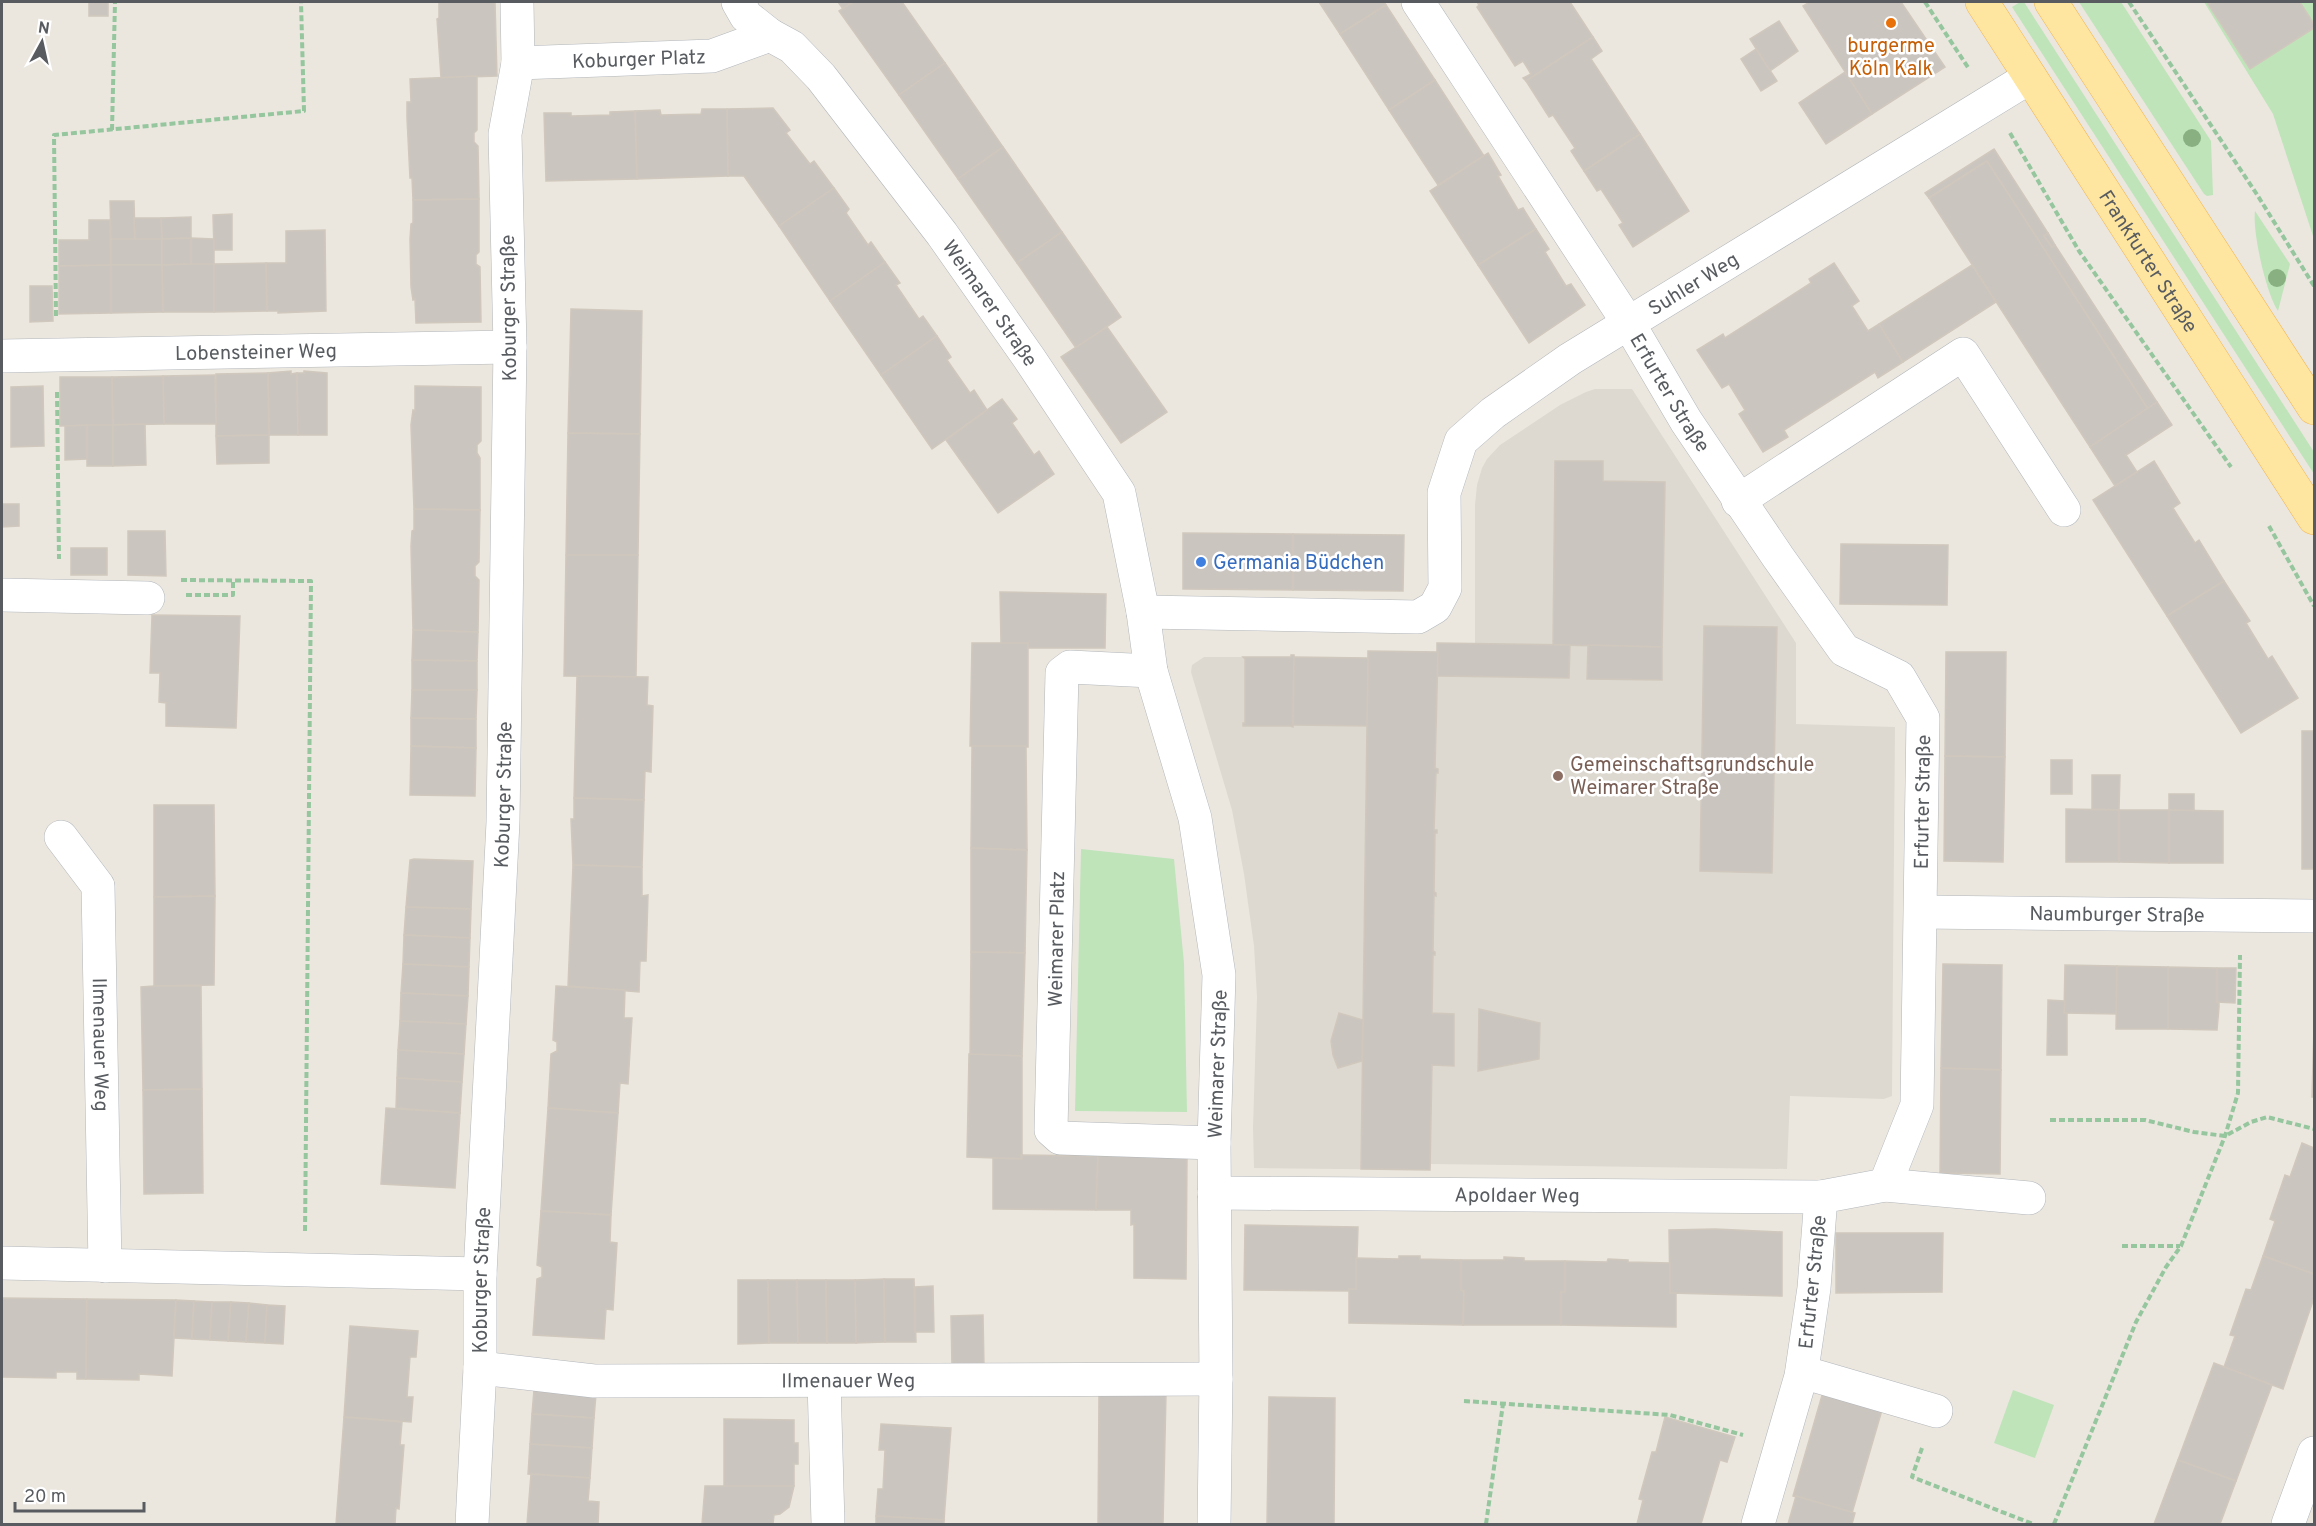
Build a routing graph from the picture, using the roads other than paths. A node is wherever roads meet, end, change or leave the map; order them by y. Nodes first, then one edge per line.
1 (517, 2) edge
2 (738, 2) edge
3 (1418, 2) edge
4 (1982, 2) edge
5 (2051, 2) edge
6 (770, 35) junction
7 (518, 63) junction
8 (2030, 77) junction
9 (1629, 324) junction
10 (510, 347) junction
11 (2, 356) edge
12 (2314, 408) edge
13 (1738, 501) junction
14 (2064, 510) dead end
15 (2314, 518) edge
16 (2, 595) edge
17 (148, 598) road end
18 (1143, 612) junction
19 (1151, 671) junction
20 (61, 837) dead end
21 (1921, 912) junction
22 (2314, 916) edge
23 (1214, 1143) junction
24 (1884, 1185) junction
25 (1214, 1193) junction
26 (1821, 1197) junction
27 (2029, 1198) dead end
28 (2, 1263) edge
29 (105, 1266) junction
30 (480, 1274) junction
31 (480, 1368) junction
32 (1802, 1371) junction
33 (1216, 1379) junction
34 (824, 1381) junction
35 (1936, 1411) road end
36 (2314, 1453) edge
37 (472, 1524) edge
38 (828, 1524) edge
39 (1214, 1524) edge
40 (1758, 1524) edge
41 (2289, 1524) edge

1 - 7 street
2 - 6 street
3 - 9 street, Erfurter Straße
4 - 8 main road, Frankfurter Straße
5 - 12 main road
6 - 7 street, Koburger Platz
6 - 18 street, Weimarer Straße
7 - 10 street, Koburger Straße
8 - 9 street, Suhler Weg
8 - 15 main road, Frankfurter Straße
9 - 13 street, Erfurter Straße
9 - 18 street, Suhler Weg
10 - 11 street, Lobensteiner Weg
10 - 30 street, Koburger Straße
13 - 14 street
13 - 21 street, Erfurter Straße
16 - 17 street
18 - 19 street, Weimarer Straße
19 - 23 street, Weimarer Straße
19 - 23 street, Weimarer Platz
20 - 29 street, Ilmenauer Weg
21 - 22 street, Naumburger Straße
21 - 24 street, Erfurter Straße
23 - 25 street, Weimarer Straße
24 - 26 street, Erfurter Straße
24 - 27 street
25 - 26 street, Apoldaer Weg
25 - 33 street, Weimarer Straße
26 - 32 street, Erfurter Straße
28 - 29 street
29 - 30 street
30 - 31 street, Koburger Straße
31 - 34 street, Ilmenauer Weg
31 - 37 street, Koburger Straße
32 - 35 street
32 - 40 street, Erfurter Straße
33 - 34 street, Ilmenauer Weg
33 - 39 street, Weimarer Straße
34 - 38 street
36 - 41 street

